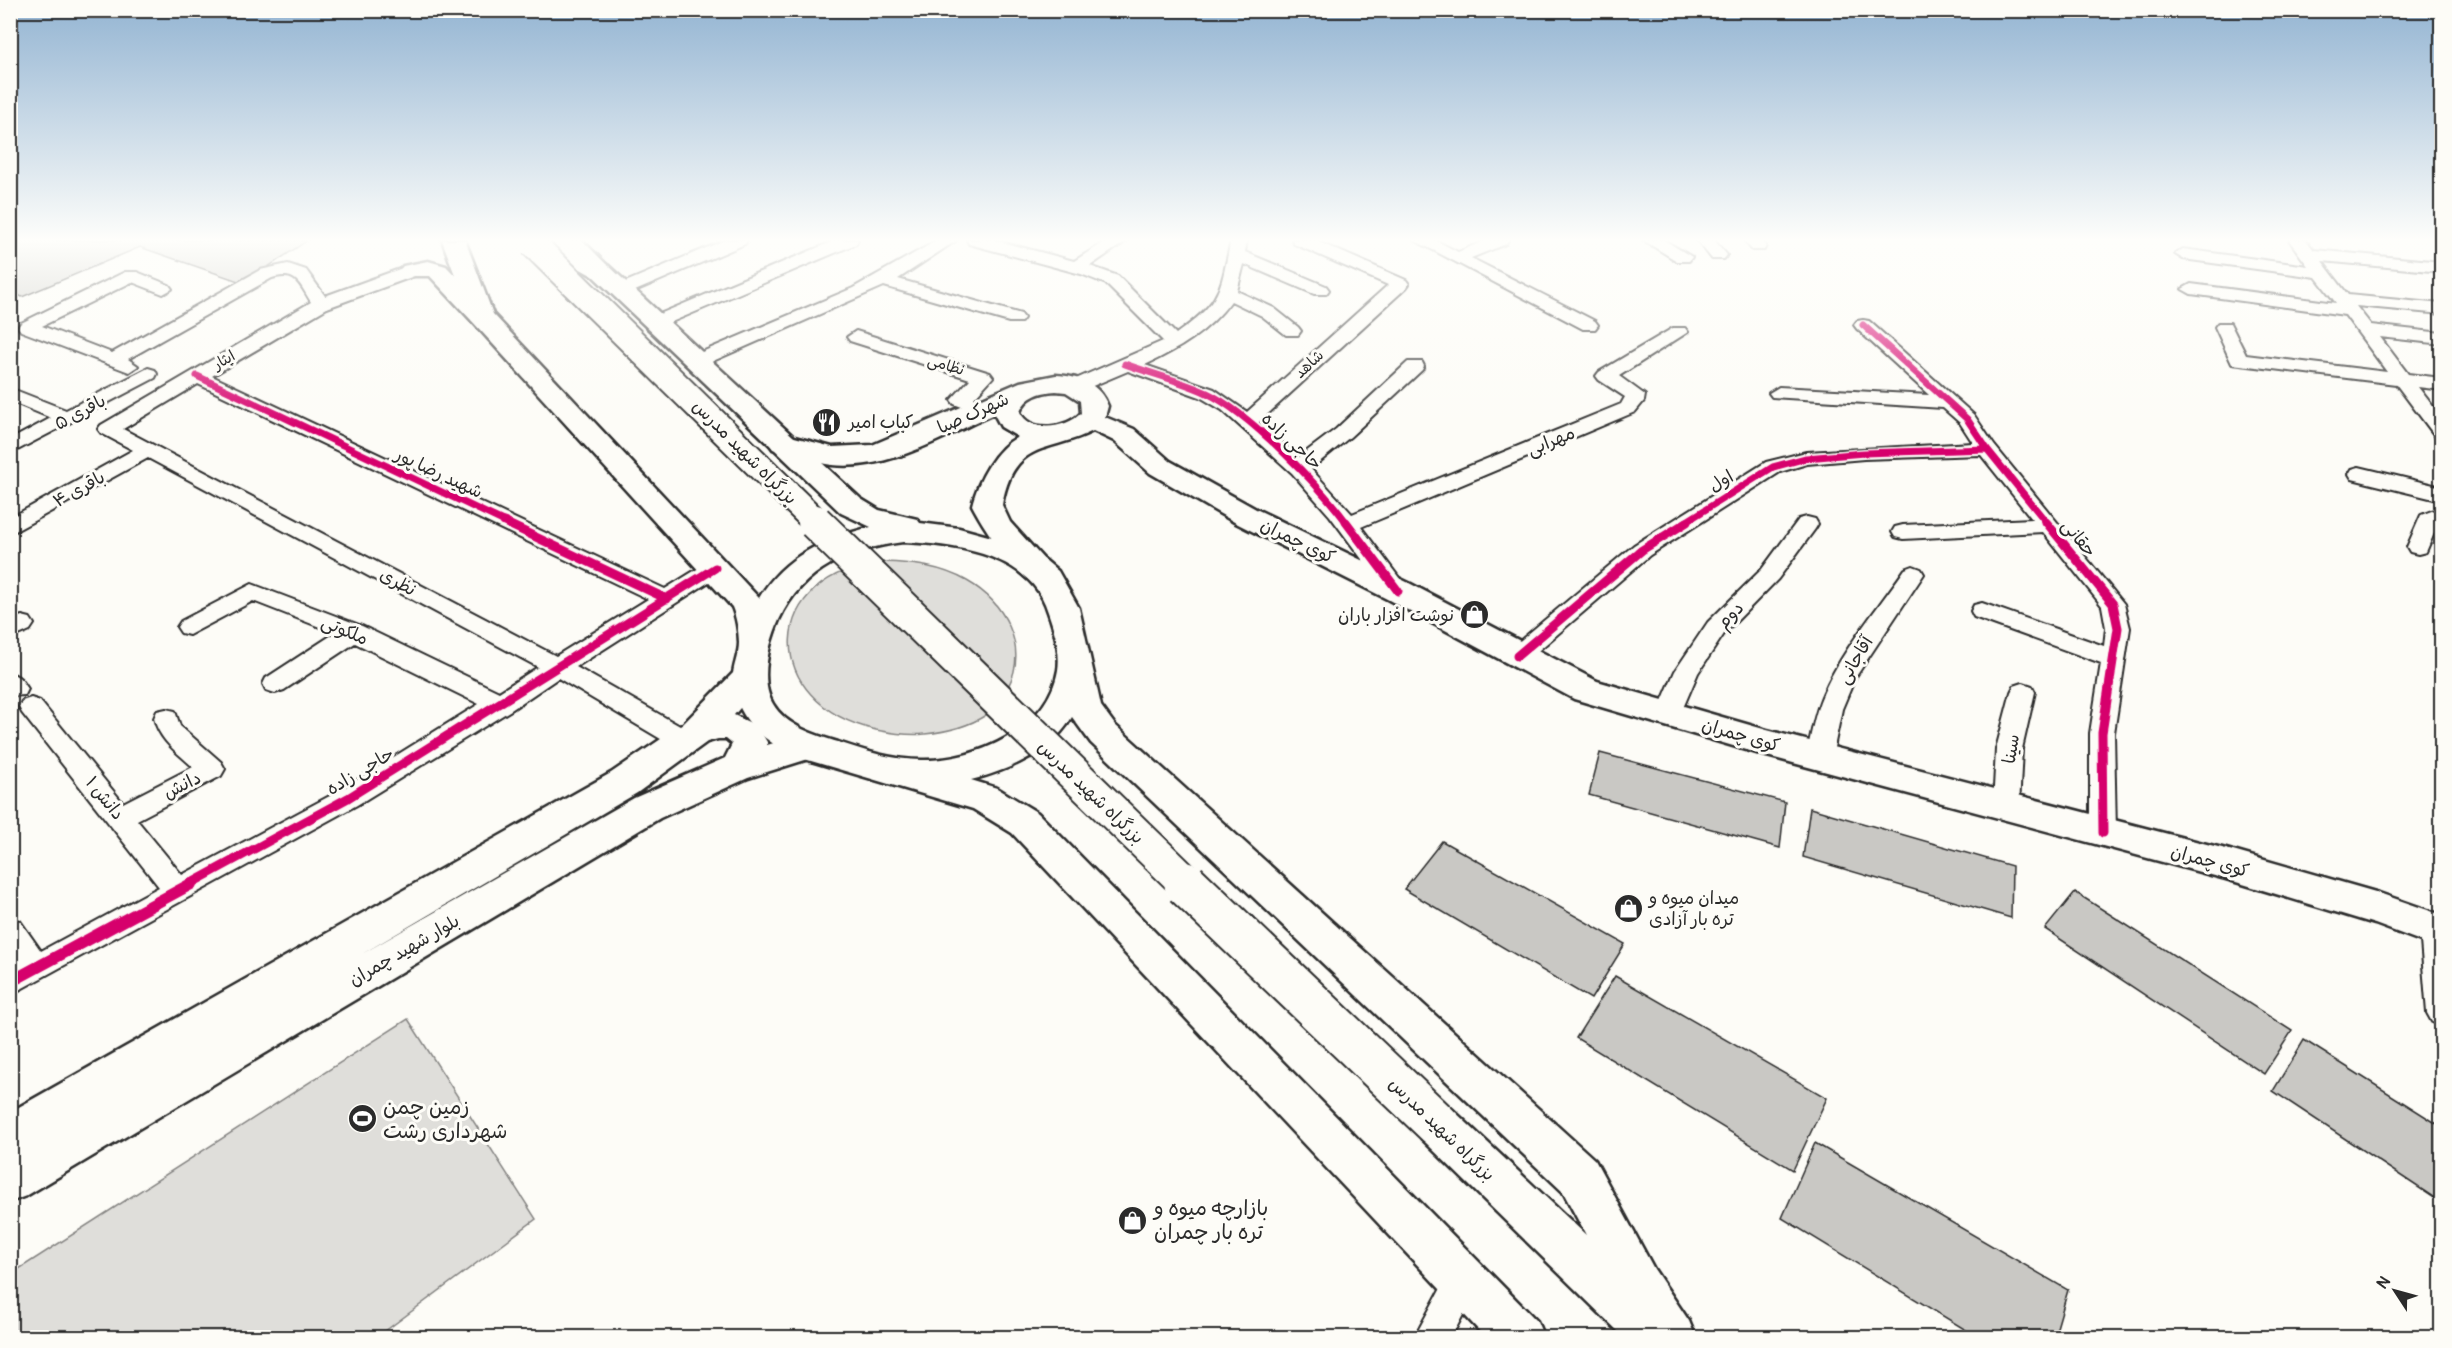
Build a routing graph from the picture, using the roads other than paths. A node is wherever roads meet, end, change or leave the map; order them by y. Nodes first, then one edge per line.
1 (76, 303) edge
2 (215, 303) edge
3 (324, 303) edge
4 (468, 303) edge
5 (476, 303) edge
6 (599, 303) edge
7 (636, 303) edge
8 (701, 303) edge
9 (829, 303) edge
10 (962, 303) edge
11 (1135, 303) edge
12 (1219, 303) edge
13 (1248, 303) edge
14 (1379, 303) edge
15 (1545, 303) edge
16 (2319, 303) edge
17 (2346, 303) edge
18 (321, 304) joint
19 (2348, 306) junction
20 (2442, 309) edge
21 (481, 316) junction
22 (1015, 318) dead end
23 (656, 322) junction
24 (1589, 325) dead end
25 (1863, 325) dead end
26 (2224, 327) dead end
27 (2365, 330) junction
28 (1292, 332) dead end
29 (1679, 332) dead end
30 (856, 337) dead end
31 (2442, 339) edge
32 (1174, 342) junction
33 (113, 360) junction
34 (696, 361) junction
35 (1125, 364) junction
36 (1415, 366) dead end
37 (197, 376) junction
38 (2403, 380) junction
39 (2442, 384) edge
40 (1076, 386) junction
41 (1025, 390) junction
42 (1779, 393) dead end
43 (10, 394) edge
44 (1948, 402) junction
45 (983, 409) junction
46 (67, 418) junction
47 (1090, 420) junction
48 (1247, 422) junction
49 (108, 429) joint
50 (2440, 429) edge
51 (1051, 435) junction
52 (783, 443) junction
53 (10, 448) edge
54 (1987, 449) junction
55 (148, 450) junction
56 (1299, 468) junction
57 (2359, 474) dead end
58 (2442, 494) edge
59 (2442, 514) edge
60 (1348, 524) junction
61 (1807, 524) dead end
62 (2047, 525) junction
63 (10, 527) edge
64 (1903, 532) dead end
65 (938, 534) junction
66 (2418, 547) dead end
67 (715, 568) junction
68 (1041, 573) junction
69 (1913, 574) dead end
70 (1398, 591) junction
71 (667, 599) junction
72 (1982, 611) dead end
73 (189, 627) dead end
74 (354, 632) junction
75 (755, 642) junction
76 (1073, 647) junction
77 (1517, 656) junction
78 (2112, 658) junction
79 (560, 668) junction
80 (748, 679) junction
81 (275, 684) dead end
82 (19, 693) edge
83 (2024, 693) dead end
84 (502, 704) junction
85 (1668, 715) junction
86 (166, 718) dead end
87 (690, 737) junction
88 (809, 746) junction
89 (1819, 757) junction
90 (736, 768) junction
91 (878, 769) junction
92 (2006, 807) junction
93 (120, 816) junction
94 (2103, 833) junction
95 (178, 890) junction
96 (10, 930) edge
97 (2438, 931) edge
98 (35, 966) junction
99 (10, 982) edge
100 (2442, 1013) edge
101 (10, 1136) edge
102 (10, 1180) edge
103 (1464, 1280) junction
104 (1431, 1338) edge
105 (1520, 1338) edge
106 (1660, 1338) edge
107 (1672, 1338) edge

1 - 33 street
2 - 33 street
3 - 18 street, ایثار
4 - 21 main road
5 - 21 main road
6 - 106 main road, بزرگراه شهید مدرس, bridge
7 - 23 main road, بزرگراه شهید مدرس
8 - 23 street
9 - 34 street
10 - 22 street
11 - 32 street
12 - 32 street
13 - 28 street
14 - 48 street, شاهد
15 - 24 street
16 - 19 street
17 - 19 street
18 - 37 street, ایثار
19 - 20 street
19 - 27 street
21 - 67 main road
23 - 34 main road, بزرگراه شهید مدرس
25 - 44 street, حقانی
26 - 38 street
27 - 31 street
27 - 38 street
29 - 60 street, مهرابی
30 - 45 street, نظامی
32 - 35 street
33 - 46 street, باقری ۵
34 - 52 main road, بزرگراه شهید مدرس
35 - 40 street
35 - 48 street, حاجی زاده
36 - 56 street
37 - 49 street, ایثار
37 - 71 street, شهید رضا پور
38 - 39 street
38 - 50 street
40 - 41 main road
40 - 47 main road
41 - 45 main road, شهرک صبا
41 - 51 main road
42 - 44 street
43 - 46 street
44 - 54 street, حقانی
45 - 52 main road, شهرک صبا
46 - 53 street, باقری ۵
47 - 51 main road
47 - 70 main road, کوی چمران
48 - 56 street, حاجی زاده
49 - 55 street, نظری
51 - 68 main road
52 - 65 main road, بزرگراه شهید مدرس
54 - 62 street, حقانی
54 - 77 street, اول
55 - 63 street, باقری ۴
55 - 79 street, نظری
56 - 60 street, حاجی زاده
57 - 58 street
59 - 66 street
60 - 70 street, حاجی زاده
61 - 85 street, دوم
62 - 64 street
62 - 78 street, حقانی
65 - 68 main road
65 - 75 main road
67 - 71 street, حاجی زاده
67 - 75 main road
68 - 76 main road
69 - 89 street, آقاجانی
70 - 77 main road, کوی چمران
71 - 79 street, حاجی زاده
72 - 78 street
73 - 74 street, ملکوتی
74 - 81 street
74 - 84 street, ملکوتی
75 - 80 main road
76 - 91 main road
76 - 107 main road
77 - 85 main road, کوی چمران
78 - 94 street, حقانی
79 - 84 street, حاجی زاده
79 - 87 street, نظری
80 - 87 main road, بلوار شهید چمران
80 - 88 main road
82 - 93 street, دانش ۱
83 - 92 street, سینا
84 - 95 street, حاجی زاده
85 - 89 main road, کوی چمران
86 - 93 street, دانش
87 - 90 main road
87 - 101 main road, بلوار شهید چمران
88 - 90 main road, بلوار شهید چمران
88 - 91 main road
89 - 92 main road, کوی چمران
90 - 102 main road, بلوار شهید چمران
91 - 103 main road
92 - 94 main road, کوی چمران
93 - 95 street, دانش ۱
94 - 97 main road, کوی چمران
95 - 98 street, حاجی زاده
96 - 98 street
97 - 100 street
98 - 99 street, حاجی زاده
103 - 104 street
103 - 105 main road

